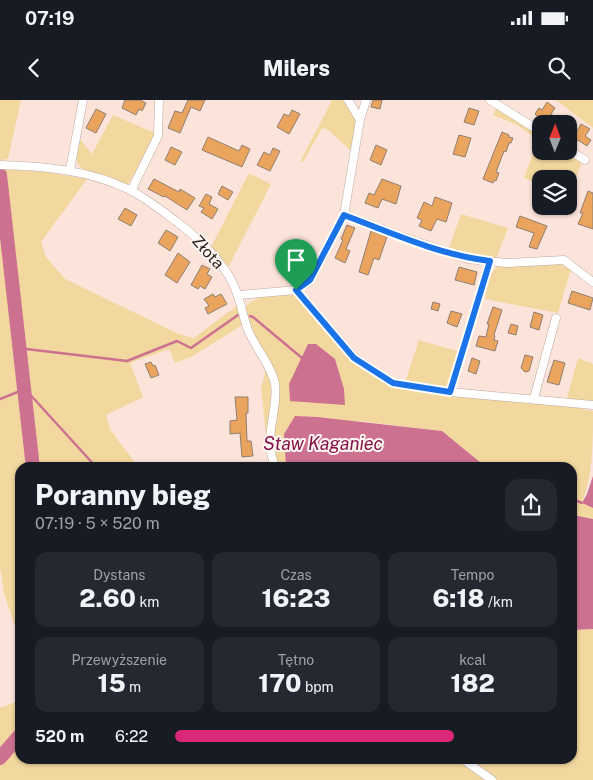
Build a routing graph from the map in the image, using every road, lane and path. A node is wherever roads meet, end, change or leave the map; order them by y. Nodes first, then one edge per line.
1 (83, 100) edge
2 (159, 100) edge
3 (348, 100) edge
4 (366, 100) edge
5 (490, 100) edge
6 (360, 120) junction
7 (532, 126) edge
8 (578, 156) edge
9 (585, 160) dead end
10 (0, 165) edge
11 (70, 170) junction
12 (131, 191) junction
13 (344, 215) junction
14 (490, 261) junction
15 (593, 282) edge
16 (296, 290) junction
17 (239, 295) junction
18 (556, 318) dead end
19 (450, 392) junction
20 (534, 398) junction
21 (593, 405) edge
22 (274, 462) edge
23 (470, 764) edge
24 (492, 780) edge

1 - 11 street
2 - 12 street
3 - 6 street
4 - 6 street
5 - 7 street
6 - 13 street
8 - 9 street
10 - 11 street, Złota
11 - 12 street, Złota
12 - 17 street, Złota
13 - 14 street
13 - 16 street
14 - 15 street
14 - 19 street
16 - 17 street
16 - 19 street
17 - 22 street, Złota
18 - 20 street
19 - 20 street
20 - 21 street
23 - 24 street

